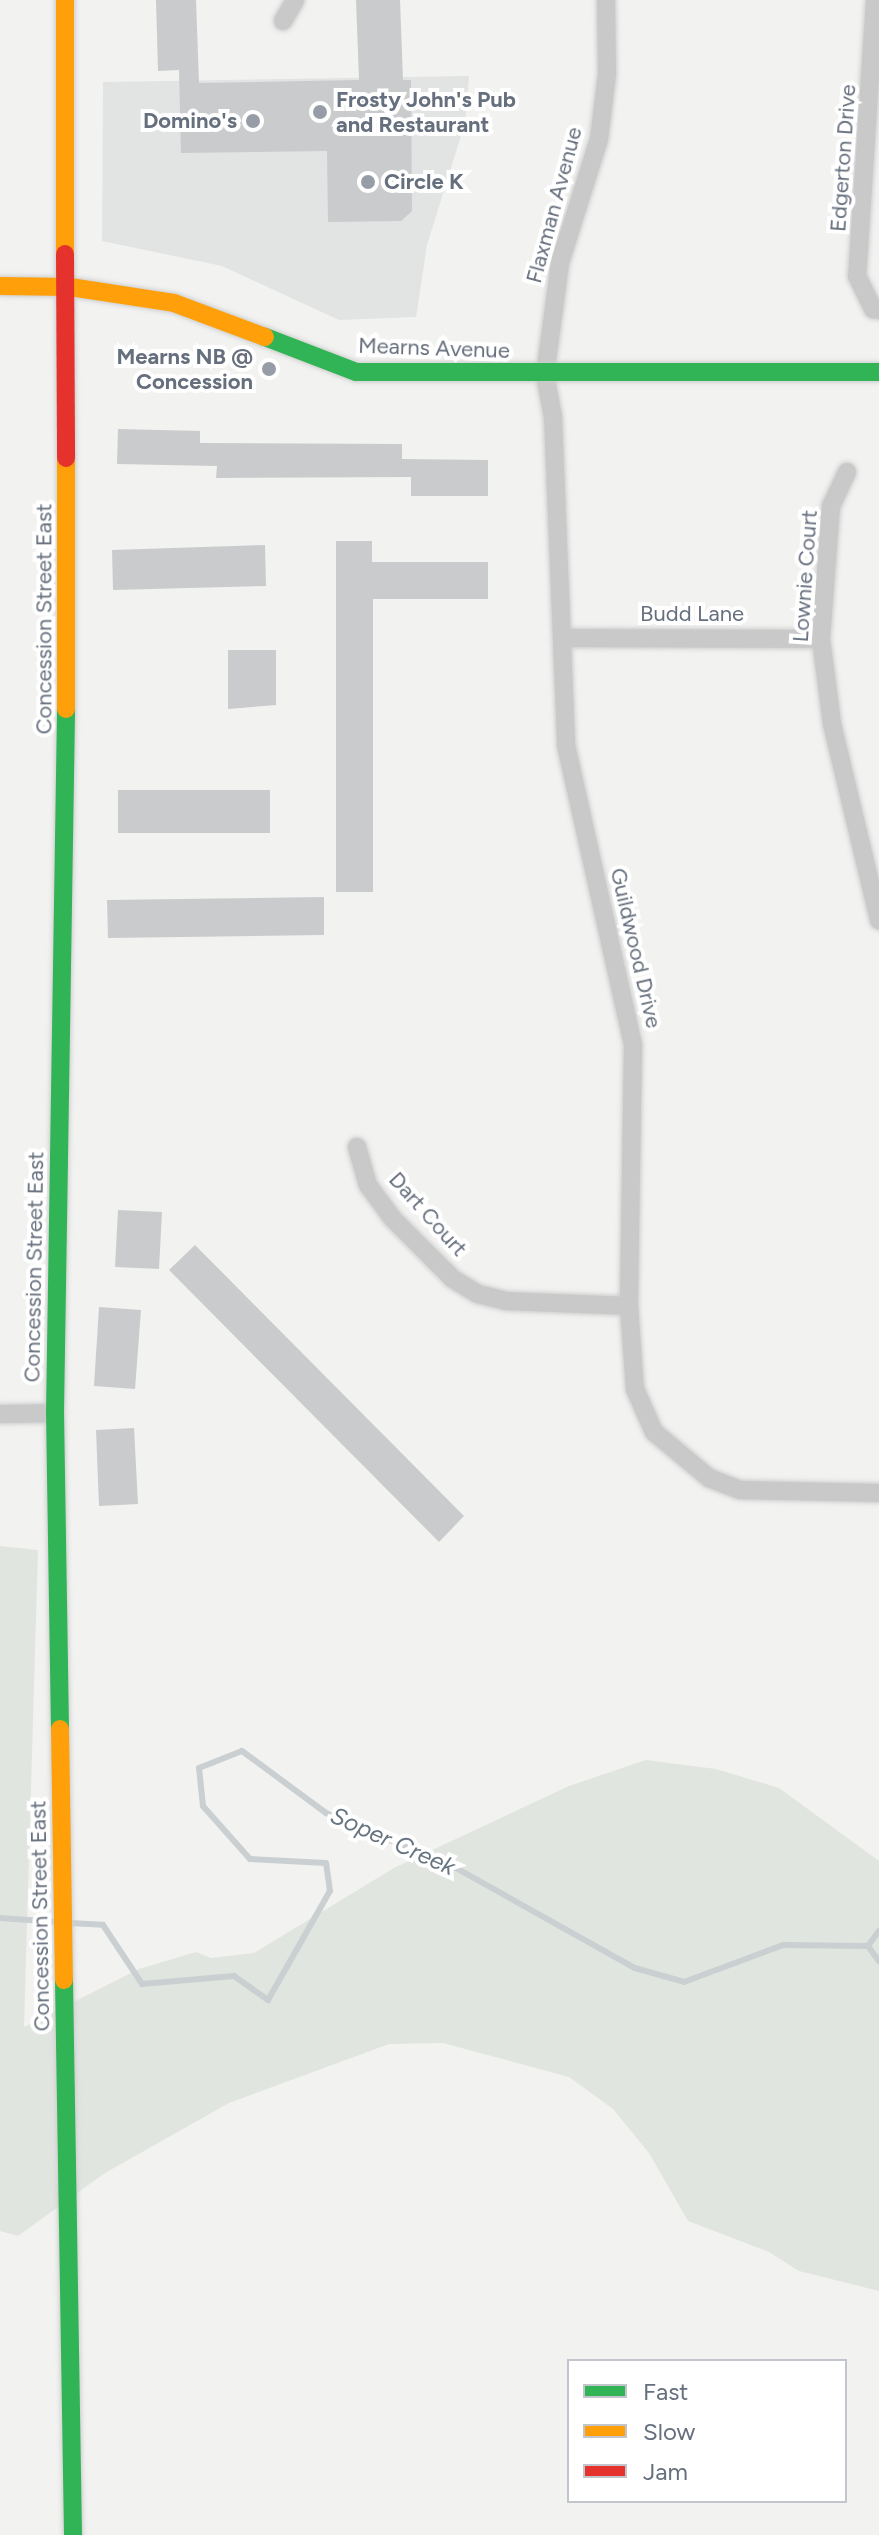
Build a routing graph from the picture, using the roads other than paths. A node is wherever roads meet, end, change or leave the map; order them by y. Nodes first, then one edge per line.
1 (65, 0) edge
2 (295, 0) edge
3 (606, 0) edge
4 (875, 0) edge
5 (283, 21) dead end
6 (0, 286) edge
7 (70, 287) junction
8 (879, 310) edge
9 (879, 372) edge
10 (545, 375) junction
11 (847, 472) dead end
12 (562, 638) junction
13 (821, 639) junction
14 (879, 920) edge
15 (357, 1147) dead end
16 (629, 1306) junction
17 (55, 1413) junction
18 (0, 1414) edge
19 (879, 1493) edge
20 (73, 2535) edge

1 - 7 street, Concession Street East
2 - 5 street
3 - 10 street, Flaxman Avenue
4 - 8 street, Edgerton Drive
6 - 7 street, Mearns Avenue
7 - 10 street, Mearns Avenue
7 - 17 street, Concession Street East
9 - 10 street, Mearns Avenue
10 - 12 street, Guildwood Drive
11 - 13 street, Lownie Court
12 - 13 street, Budd Lane
12 - 16 street, Guildwood Drive
13 - 14 street, Lownie Court
15 - 16 street, Dart Court
16 - 19 street, Guildwood Drive
17 - 18 street
17 - 20 street, Concession Street East

